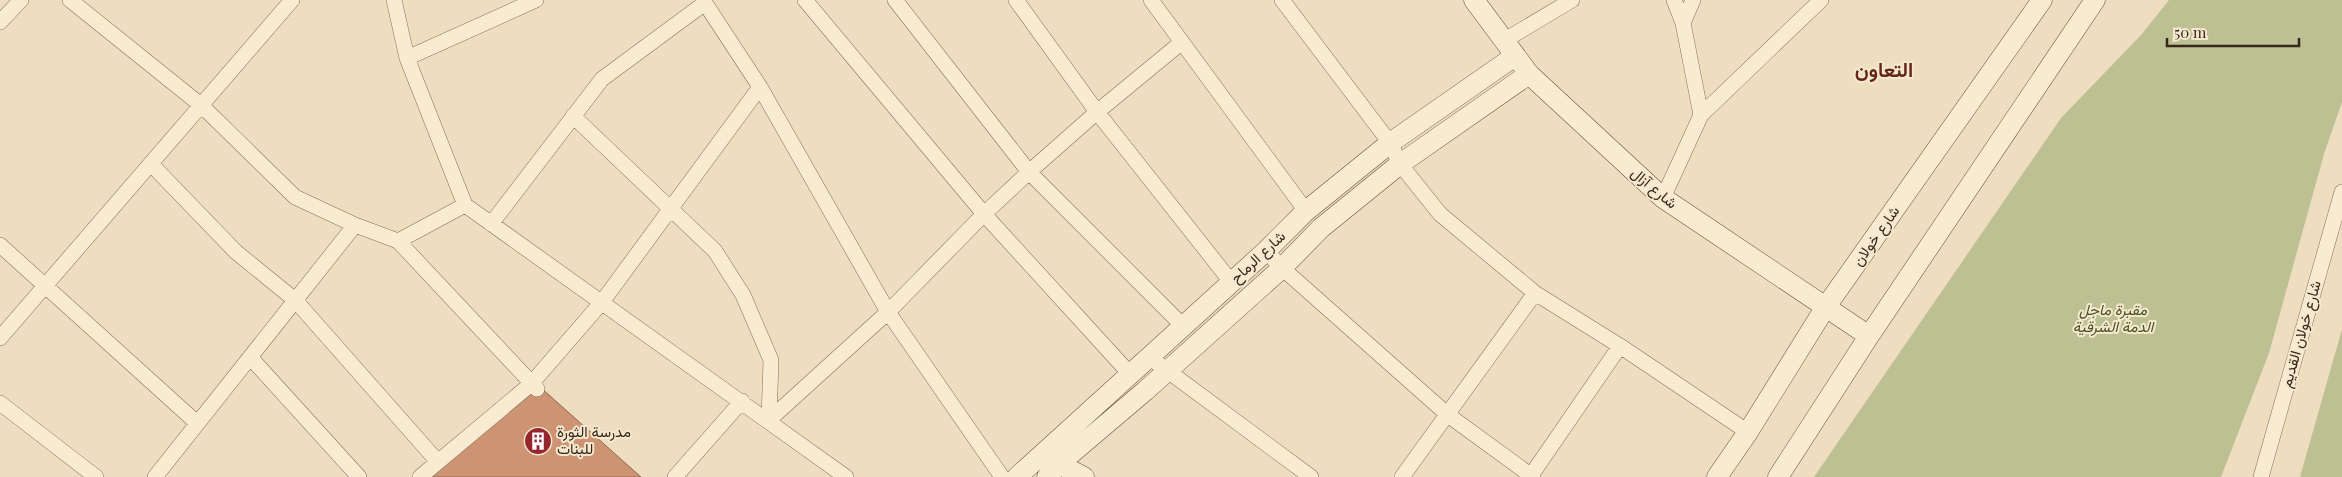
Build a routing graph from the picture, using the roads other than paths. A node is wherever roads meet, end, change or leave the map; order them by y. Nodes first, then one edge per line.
1 (21, 0) edge
2 (292, 0) edge
3 (394, 0) edge
4 (536, 0) edge
5 (805, 0) edge
6 (896, 0) edge
7 (1016, 0) edge
8 (1151, 0) edge
9 (1282, 0) edge
10 (1474, 0) edge
11 (1572, 0) edge
12 (1674, 0) edge
13 (1693, 0) edge
14 (1821, 0) edge
15 (2042, 0) edge
16 (2096, 0) edge
17 (72, 1) edge
18 (704, 2) edge
19 (0, 22) edge
20 (1683, 23) junction
21 (1182, 42) junction
22 (1510, 48) junction
23 (407, 58) junction
24 (1530, 74) junction
25 (760, 87) junction
26 (202, 106) junction
27 (1097, 112) junction
28 (1701, 115) junction
29 (573, 116) junction
30 (1390, 143) junction
31 (151, 164) junction
32 (1400, 164) junction
33 (1029, 172) junction
34 (2342, 192) edge
35 (1663, 198) junction
36 (465, 206) junction
37 (671, 208) junction
38 (1306, 211) junction
39 (984, 214) junction
40 (491, 224) junction
41 (354, 225) junction
42 (398, 241) junction
43 (0, 245) edge
44 (1266, 251) junction
45 (1282, 268) junction
46 (1232, 282) junction
47 (44, 286) junction
48 (1535, 293) junction
49 (295, 300) junction
50 (602, 302) junction
51 (1825, 308) junction
52 (888, 312) junction
53 (1183, 326) junction
54 (1869, 336) junction
55 (0, 338) edge
56 (1620, 346) junction
57 (250, 357) junction
58 (1149, 357) junction
59 (1168, 371) junction
60 (1130, 374) junction
61 (531, 384) junction
62 (545, 397) edge
63 (742, 401) junction
64 (0, 403) edge
65 (1448, 415) junction
66 (769, 420) junction
67 (197, 423) junction
68 (1748, 432) junction
69 (438, 462) junction
70 (1054, 466) edge
71 (96, 477) edge
72 (155, 477) edge
73 (359, 477) edge
74 (420, 477) edge
75 (675, 477) edge
76 (846, 477) edge
77 (1002, 477) edge
78 (1016, 477) edge
79 (1084, 477) edge
80 (1311, 477) edge
81 (1402, 477) edge
82 (1531, 477) edge
83 (1717, 477) edge
84 (1778, 477) edge
85 (2261, 477) edge

1 - 19 street
2 - 26 street
3 - 23 street
4 - 23 street
5 - 39 street
6 - 33 street
7 - 27 street
8 - 21 street
9 - 30 street
10 - 22 street, شارع آزال
11 - 22 street
12 - 20 street
13 - 20 street
14 - 28 street
15 - 51 street, شارع خولان
16 - 54 street
17 - 26 street
18 - 25 street
18 - 29 street
20 - 28 street
21 - 27 street
21 - 38 street
22 - 24 street, شارع آزال
22 - 30 street, شارع الرماح
23 - 36 street
24 - 32 street, شارع الرماح
24 - 35 street, شارع آزال
25 - 37 street
25 - 52 street
26 - 31 street
26 - 41 street
27 - 33 street
27 - 46 street
28 - 35 street
29 - 37 street
29 - 40 street
30 - 32 street
30 - 38 street, شارع الرماح
31 - 47 street
31 - 49 street
32 - 45 street, شارع الرماح
32 - 48 street
33 - 39 street
33 - 53 street
34 - 85 street, شارع خولان القديم
35 - 51 street, شارع آزال
36 - 40 street
36 - 42 street
37 - 50 street
37 - 66 street
38 - 44 street, شارع الرماح
39 - 52 street
39 - 60 street
40 - 50 street
41 - 42 street
41 - 49 street
42 - 61 street
43 - 47 street
44 - 45 street
44 - 46 street, شارع الرماح
45 - 59 street, شارع الرماح
45 - 65 street
46 - 53 street, شارع الرماح
47 - 55 street
47 - 67 street
48 - 56 street
48 - 65 street
49 - 57 street
49 - 69 street
50 - 61 street
50 - 63 street
51 - 54 street, شارع آزال
51 - 68 street, شارع خولان
52 - 66 street
52 - 77 street
53 - 58 street, شارع الرماح
54 - 84 street
56 - 68 street
56 - 82 street
57 - 67 street
57 - 73 street
58 - 59 street
58 - 60 street, شارع الرماح
59 - 70 street, شارع الرماح
59 - 80 street
60 - 70 street, شارع الرماح
61 - 62 street
61 - 69 street
63 - 66 street
63 - 75 street
64 - 71 street
65 - 81 street
65 - 82 street
66 - 76 street
67 - 72 street
68 - 83 street, شارع خولان
69 - 74 street
70 - 78 street, شارع الرماح
70 - 79 street

